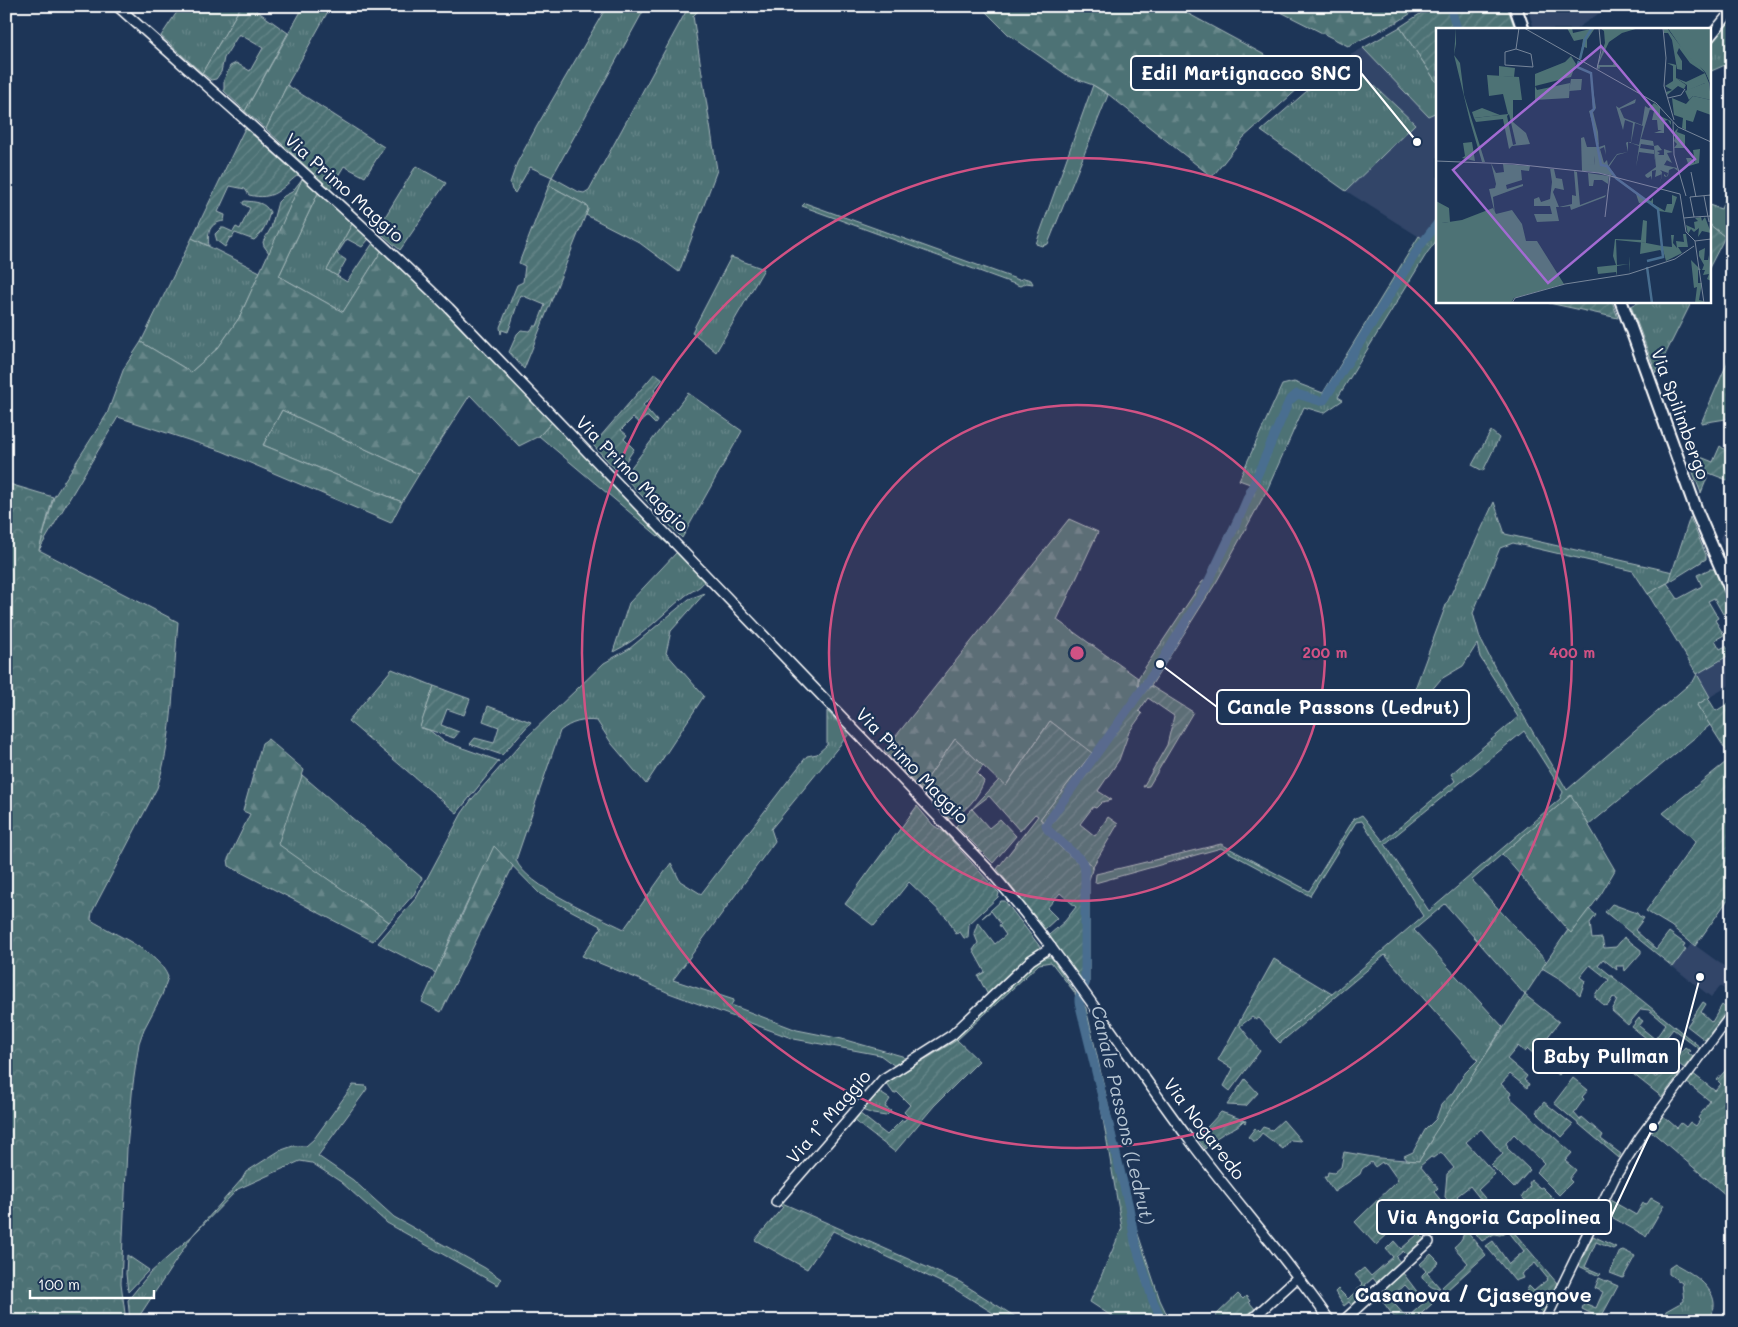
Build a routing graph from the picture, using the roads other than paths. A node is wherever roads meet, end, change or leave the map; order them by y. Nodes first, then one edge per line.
1 (117, 6) edge
2 (1515, 6) edge
3 (1732, 10) edge
4 (1523, 28) edge
5 (1710, 37) edge
6 (1621, 302) edge
7 (1732, 593) edge
8 (1051, 946) junction
9 (1084, 993) joint
10 (1730, 1018) edge
11 (776, 1202) dead end
12 (1429, 1242) dead end
13 (1298, 1277) junction
14 (1250, 1321) edge
15 (1330, 1321) edge
16 (1343, 1321) edge
17 (1545, 1321) edge

1 - 8 street, Via Primo Maggio
2 - 4 main road
3 - 5 street
6 - 7 main road, Via Spilimbergo
8 - 9 street, Via Primo Maggio
8 - 11 street, Via 1° Maggio
9 - 13 street, Via Nogaredo
10 - 17 street
12 - 16 street
13 - 14 street
13 - 15 street, Via Nogaredo

